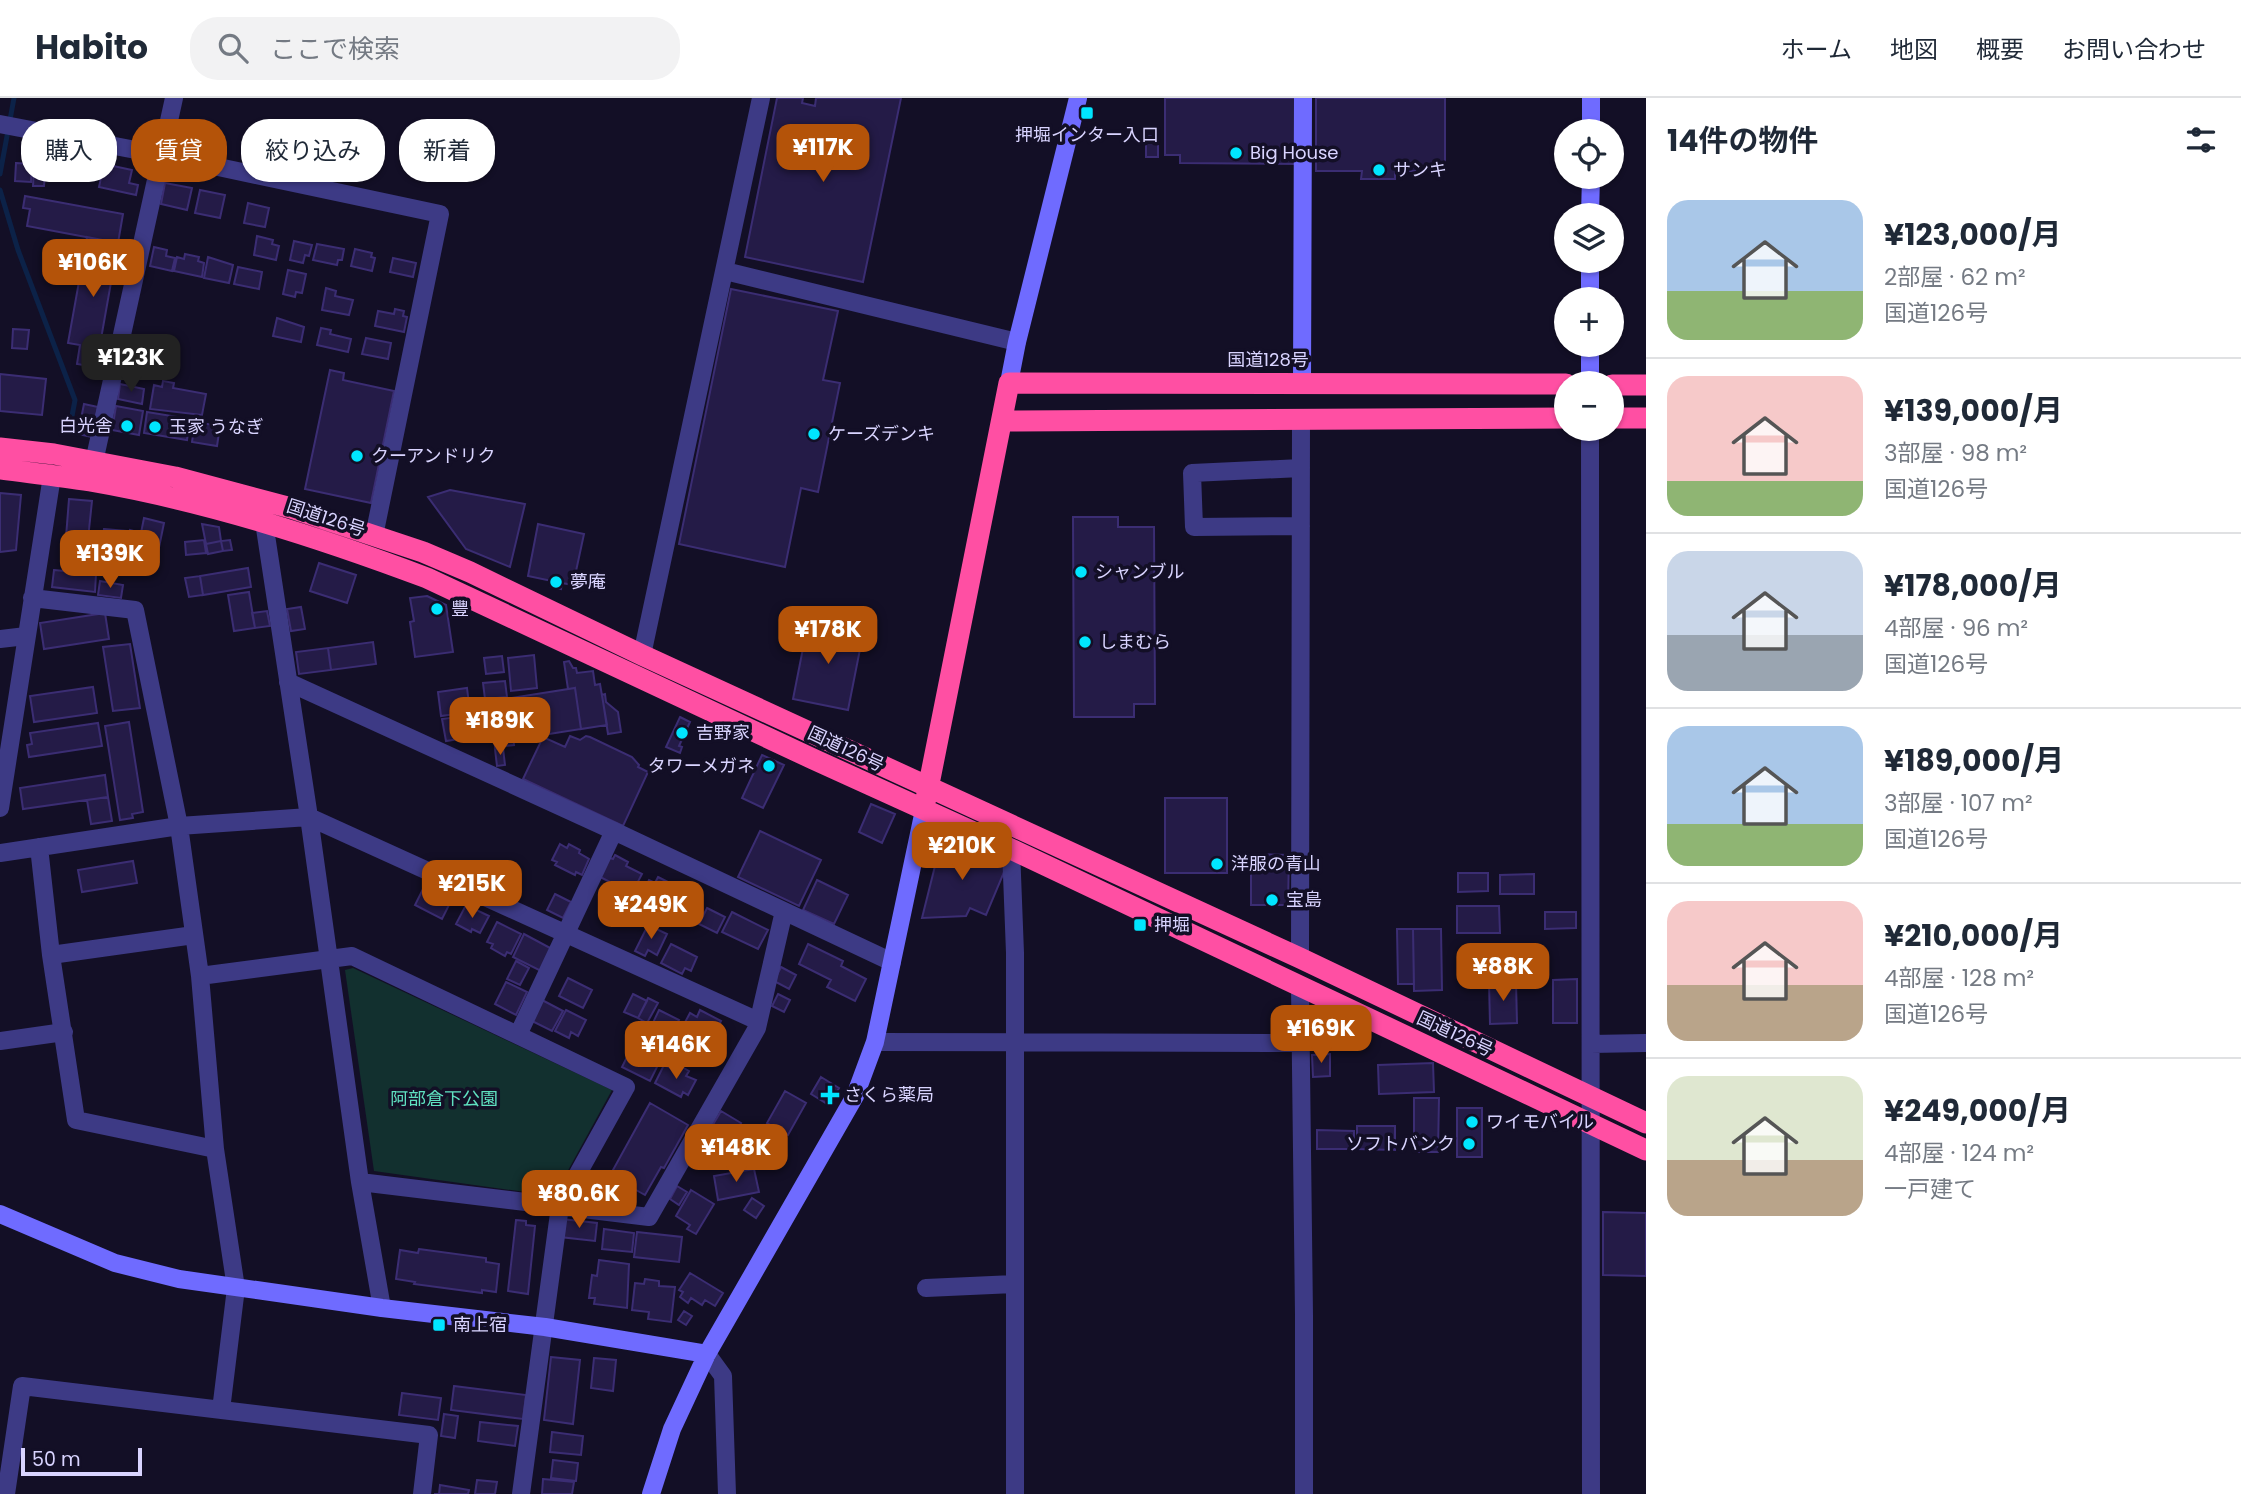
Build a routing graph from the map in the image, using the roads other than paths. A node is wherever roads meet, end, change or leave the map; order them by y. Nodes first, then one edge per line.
1 (174, 98) edge
2 (761, 98) edge
3 (1078, 98) edge
4 (1303, 98) edge
5 (1591, 98) edge
6 (170, 119) edge
7 (1591, 119) edge
8 (0, 124) edge
9 (131, 149) edge
10 (227, 169) edge
11 (156, 182) edge
12 (725, 271) junction
13 (1017, 342) junction
14 (1009, 383) junction
15 (1302, 383) junction
16 (1554, 384) edge
17 (1624, 385) edge
18 (1646, 385) edge
19 (1554, 418) edge
20 (1624, 418) edge
21 (1646, 418) edge
22 (1301, 419) junction
23 (1002, 421) junction
24 (1590, 441) edge
25 (0, 448) edge
26 (94, 462) junction
27 (1301, 468) junction
28 (0, 469) edge
29 (52, 476) junction
30 (264, 522) junction
31 (1301, 526) junction
32 (374, 536) junction
33 (32, 598) junction
34 (26, 636) junction
35 (0, 639) edge
36 (642, 656) junction
37 (288, 682) junction
38 (929, 787) junction
39 (0, 808) edge
40 (924, 810) junction
41 (309, 817) junction
42 (179, 826) junction
43 (614, 831) junction
44 (38, 847) junction
45 (1011, 849) junction
46 (0, 853) edge
47 (784, 911) junction
48 (565, 932) junction
49 (194, 935) junction
50 (51, 955) junction
51 (1300, 958) junction
52 (329, 960) junction
53 (892, 962) junction
54 (200, 976) junction
55 (1300, 986) junction
56 (758, 1021) junction
57 (64, 1032) junction
58 (518, 1035) junction
59 (0, 1041) edge
60 (875, 1042) junction
61 (1013, 1043) junction
62 (1300, 1043) junction
63 (1646, 1043) edge
64 (1591, 1044) junction
65 (1592, 1098) junction
66 (1646, 1123) edge
67 (1592, 1124) junction
68 (215, 1149) junction
69 (1646, 1150) edge
70 (360, 1182) junction
71 (559, 1206) junction
72 (0, 1214) edge
73 (1014, 1284) junction
74 (926, 1287) dead end
75 (236, 1288) junction
76 (382, 1308) junction
77 (545, 1327) junction
78 (707, 1354) junction
79 (221, 1410) junction
80 (6, 1494) edge
81 (422, 1494) edge
82 (521, 1494) edge
83 (651, 1494) edge
84 (727, 1494) edge
85 (1015, 1494) edge
86 (1304, 1494) edge
87 (1591, 1494) edge

1 - 6 street
2 - 12 street
3 - 13 street
4 - 15 street
5 - 7 street
8 - 9 street
10 - 32 street
11 - 26 street
12 - 13 street
12 - 36 street
13 - 14 street
14 - 15 highway, 国道128号
14 - 23 highway
15 - 16 highway, 国道128号
15 - 22 highway
17 - 18 highway
19 - 22 highway
20 - 21 highway
22 - 23 highway
22 - 27 street
23 - 38 highway
24 - 64 street
25 - 26 highway, 国道126号
26 - 32 highway, 国道126号
27 - 31 street
27 - 31 street
28 - 29 highway, 国道126号
29 - 30 highway, 国道126号
29 - 33 street
30 - 37 street
30 - 40 highway, 国道126号
31 - 51 street
32 - 36 highway, 国道126号
33 - 34 street
33 - 42 street
34 - 35 street
34 - 39 street
36 - 38 highway, 国道126号
37 - 41 street
37 - 43 street
38 - 40 highway
38 - 51 highway, 国道126号
40 - 45 highway, 国道126号
40 - 53 street
41 - 42 street
41 - 48 street
41 - 52 street
42 - 44 street
42 - 49 street
43 - 47 street
43 - 48 street
44 - 46 street
44 - 50 street
45 - 55 highway, 国道126号
45 - 61 street
47 - 53 street
47 - 56 street
48 - 56 street
48 - 58 street
49 - 50 street
49 - 54 street
50 - 57 street
51 - 65 highway, 国道126号
52 - 54 street
52 - 58 street
52 - 70 street
53 - 60 street
54 - 68 street
55 - 62 street
55 - 67 highway, 国道126号
56 - 71 street
57 - 59 street
57 - 68 street
58 - 71 street
60 - 61 street
60 - 78 street
61 - 62 street
61 - 73 street
62 - 86 street
63 - 64 street
64 - 65 street
65 - 66 highway, 国道126号
65 - 67 street
67 - 69 highway, 国道126号
67 - 87 street
68 - 75 street
70 - 71 street
70 - 76 street
71 - 77 street
72 - 75 street
73 - 74 street
73 - 85 street
75 - 76 street
75 - 79 street
76 - 77 street
77 - 78 street
77 - 82 street
78 - 83 street
78 - 84 street
79 - 80 street
79 - 81 street

